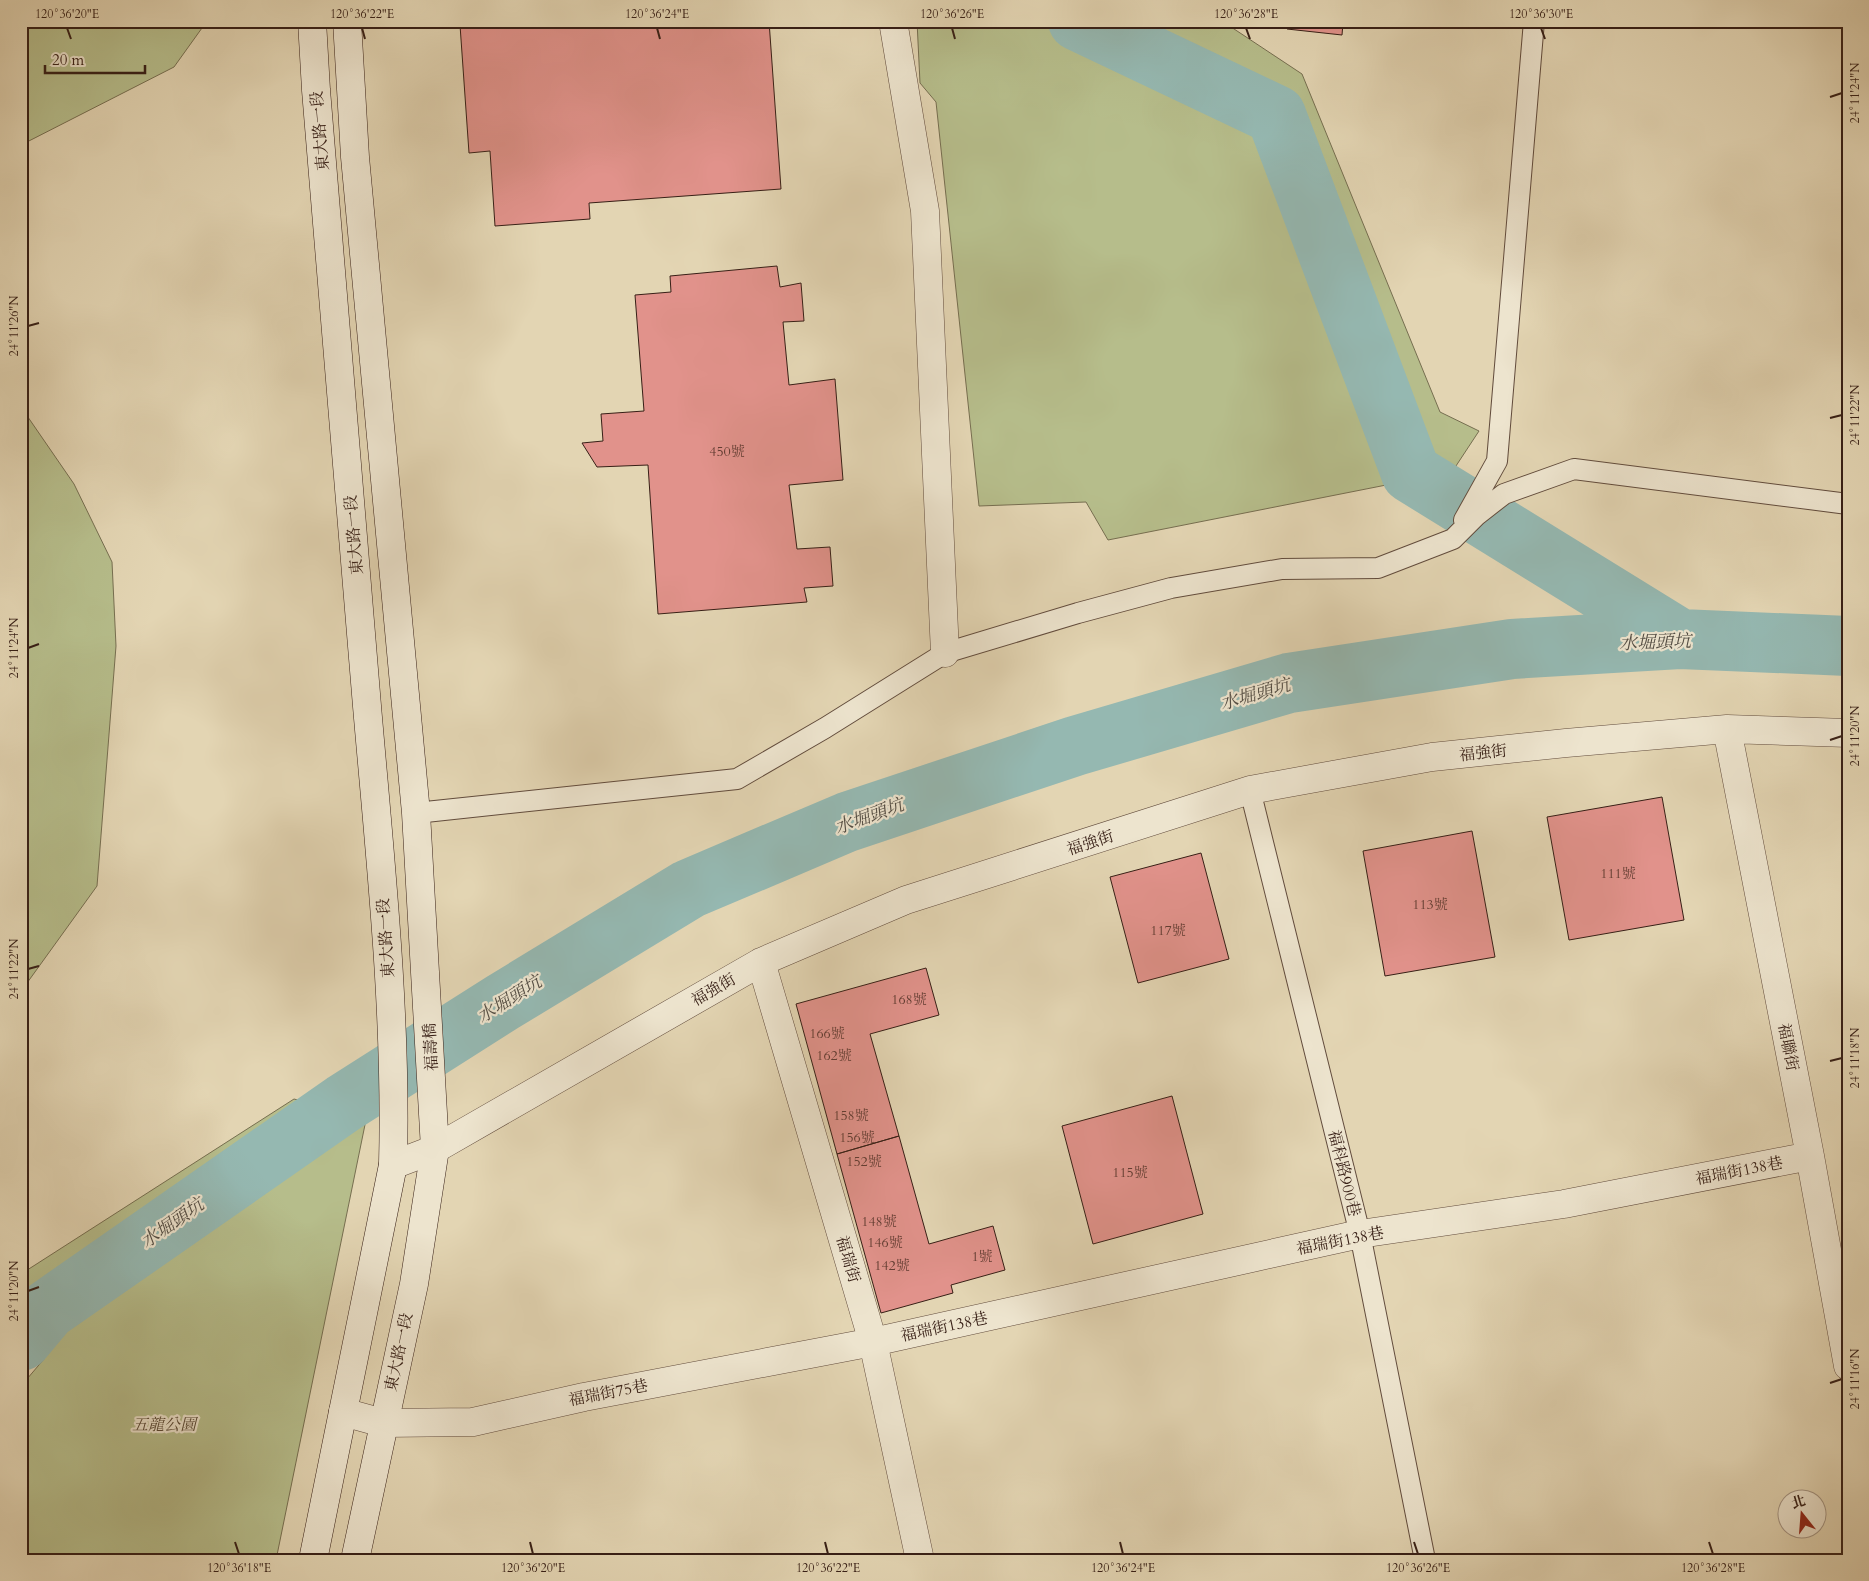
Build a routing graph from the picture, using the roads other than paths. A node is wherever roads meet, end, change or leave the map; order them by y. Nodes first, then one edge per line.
1 (312, 21) edge
2 (347, 21) edge
3 (893, 21) edge
4 (1534, 21) edge
5 (1848, 504) edge
6 (1453, 539) junction
7 (945, 653) junction
8 (1727, 729) junction
9 (1848, 733) edge
10 (1250, 790) junction
11 (416, 813) junction
12 (761, 962) junction
13 (428, 1011) joint
14 (432, 1084) joint
15 (435, 1149) junction
16 (1810, 1156) junction
17 (393, 1165) junction
18 (1360, 1234) junction
19 (873, 1342) junction
20 (1848, 1366) edge
21 (344, 1412) junction
22 (383, 1423) junction
23 (313, 1560) edge
24 (355, 1560) edge
25 (920, 1560) edge
26 (1425, 1560) edge

1 - 17 street, 東大路一段
2 - 11 street, 東大路一段
3 - 7 street
4 - 6 lane
5 - 6 lane
6 - 7 lane
7 - 11 lane
8 - 9 street, 福強街
8 - 10 street, 福強街
8 - 16 street, 福聯街
10 - 12 street, 福強街
10 - 18 lane, 福科路900巷
11 - 13 street, 東大路一段
12 - 15 street, 福強街
12 - 19 street, 福瑞街
13 - 14 street, 福壽橋
14 - 15 street, 東大路一段
15 - 17 street, 福強街
15 - 22 street, 東大路一段
16 - 18 street, 福瑞街138巷
16 - 20 street, 福聯街
17 - 21 street
18 - 19 street, 福瑞街138巷
18 - 26 lane, 福科路900巷
19 - 22 street, 福瑞街75巷
19 - 25 street, 福瑞街
21 - 22 street, 福瑞街75巷
21 - 23 street
22 - 24 street, 東大路一段

